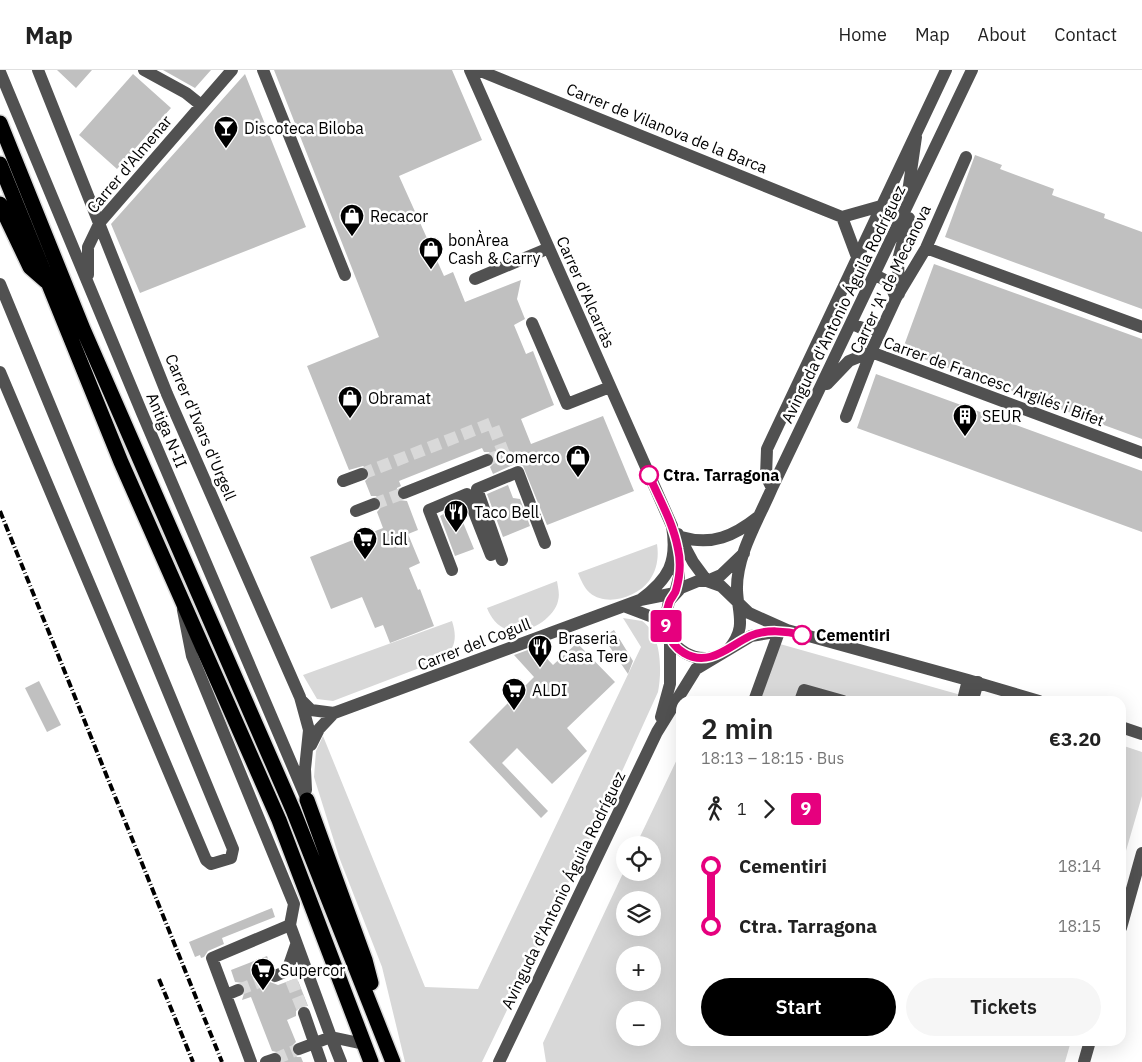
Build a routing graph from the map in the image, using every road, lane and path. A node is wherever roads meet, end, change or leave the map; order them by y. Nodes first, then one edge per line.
1 (38, 70) edge
2 (144, 70) edge
3 (232, 70) edge
4 (262, 70) edge
5 (470, 70) edge
6 (478, 70) edge
7 (946, 70) edge
8 (972, 70) edge
9 (0, 72) edge
10 (201, 105) junction
11 (0, 123) edge
12 (916, 130) junction
13 (966, 157) dead end
14 (0, 164) edge
15 (915, 192) junction
16 (0, 204) edge
17 (881, 206) junction
18 (904, 216) junction
19 (842, 217) junction
20 (100, 222) junction
21 (549, 248) junction
22 (926, 248) junction
23 (857, 256) junction
24 (345, 275) dead end
25 (875, 275) junction
26 (475, 278) dead end
27 (0, 284) edge
28 (49, 284) junction
29 (91, 293) junction
30 (898, 296) junction
31 (532, 323) dead end
32 (852, 323) junction
33 (1142, 327) edge
34 (882, 328) junction
35 (871, 352) junction
36 (0, 372) edge
37 (610, 388) junction
38 (818, 393) junction
39 (846, 417) dead end
40 (1142, 453) edge
41 (487, 460) tunnel mouth
42 (362, 474) tunnel mouth
43 (343, 481) dead end
44 (772, 488) junction
45 (404, 493) tunnel mouth
46 (374, 504) tunnel mouth
47 (356, 511) dead end
48 (760, 516) junction
49 (676, 533) junction
50 (545, 543) dead end
51 (744, 553) junction
52 (452, 570) dead end
53 (707, 581) junction
54 (675, 593) junction
55 (181, 598) junction
56 (640, 600) junction
57 (739, 605) junction
58 (626, 607) junction
59 (783, 632) junction
60 (669, 636) junction
61 (729, 649) junction
62 (717, 656) junction
63 (973, 681) junction
64 (679, 696) edge
65 (756, 696) edge
66 (802, 696) edge
67 (825, 696) edge
68 (968, 696) edge
69 (1022, 696) edge
70 (300, 697) junction
71 (676, 701) edge
72 (334, 713) junction
73 (1126, 729) edge
74 (657, 732) junction
75 (1142, 734) edge
76 (308, 753) junction
77 (307, 800) junction
78 (1142, 854) edge
79 (1126, 910) edge
80 (290, 925) junction
81 (296, 945) junction
82 (275, 976) tunnel mouth
83 (238, 990) tunnel mouth
84 (226, 995) junction
85 (304, 1013) tunnel mouth
86 (331, 1037) junction
87 (316, 1043) junction
88 (364, 1044) junction
89 (1089, 1046) edge
90 (299, 1049) tunnel mouth
91 (390, 1055) edge
92 (251, 1062) edge
93 (320, 1062) edge
94 (341, 1062) edge
95 (371, 1062) edge
96 (499, 1062) edge
97 (1084, 1062) edge

1 - 20 street, Carrer d'Ivars d'Urgell
2 - 10 street
3 - 10 street, Carrer d'Almenar
4 - 24 street
5 - 21 street, Carrer d'Alcarràs
6 - 19 street, Carrer de Vilanova de la Barca
7 - 12 street
8 - 15 street, Avinguda d'Antonio Águila Rodríguez
9 - 29 street, Antiga N-II
10 - 20 street, Carrer d'Almenar
11 - 91 highway
12 - 17 street
12 - 18 street
13 - 22 street, Carrer 'A' de Mecanova
14 - 28 highway
15 - 18 street, Avinguda d'Antonio Águila Rodríguez
15 - 30 street
16 - 28 highway
17 - 19 street
17 - 23 street
18 - 25 street, Avinguda d'Antonio Águila Rodríguez
19 - 23 street
20 - 29 street, Carrer d'Almenar
20 - 70 street, Carrer d'Ivars d'Urgell
21 - 26 street
21 - 37 street, Carrer d'Alcarràs
22 - 30 street, Carrer 'A' de Mecanova
22 - 33 street
23 - 44 street
25 - 30 street
25 - 32 street, Avinguda d'Antonio Águila Rodríguez
27 - 36 street
28 - 55 highway
29 - 77 street, Antiga N-II
30 - 34 street, Carrer 'A' de Mecanova
31 - 37 street
32 - 34 street
32 - 38 street, Avinguda d'Antonio Águila Rodríguez
34 - 35 street, Carrer 'A' de Mecanova
35 - 38 street, Carrer de Francesc Argilés i Bifet
35 - 39 street, Carrer 'A' de Mecanova
35 - 40 street, Carrer de Francesc Argilés i Bifet
37 - 49 street, Carrer d'Alcarràs
38 - 44 street, Avinguda d'Antonio Águila Rodríguez
41 - 45 street
42 - 43 street
44 - 48 street, Avinguda d'Antonio Águila Rodríguez
46 - 47 street
48 - 49 street
48 - 51 street, Avinguda d'Antonio Águila Rodríguez
49 - 53 street, Carrer d'Alcarràs
49 - 54 street, Carrer d'Alcarràs
49 - 56 street, Carrer d'Alcarràs
50 - 52 street
51 - 53 street, Avinguda d'Antonio Águila Rodríguez
51 - 57 street, Avinguda d'Antonio Águila Rodríguez
53 - 54 street, Avinguda d'Antonio Águila Rodríguez
53 - 57 street
54 - 56 street, Carrer del Cogull
54 - 60 street, Avinguda d'Antonio Águila Rodríguez
55 - 80 street
55 - 88 highway
56 - 58 street, Carrer del Cogull
57 - 59 street
57 - 61 street, Avinguda d'Antonio Águila Rodríguez
58 - 60 street
58 - 72 street, Carrer del Cogull
59 - 61 street
59 - 63 street
59 - 65 street
60 - 62 street
60 - 74 street, Avinguda d'Antonio Águila Rodríguez
61 - 62 street
62 - 64 street, Avinguda d'Antonio Águila Rodríguez
63 - 68 street
63 - 69 street
66 - 67 street
70 - 72 street
70 - 76 street, Carrer d'Ivars d'Urgell
71 - 74 street, Avinguda d'Antonio Águila Rodríguez
72 - 76 street
73 - 75 street
74 - 96 street, Avinguda d'Antonio Águila Rodríguez
76 - 77 street, Carrer d'Ivars d'Urgell
77 - 91 highway
78 - 79 street
80 - 81 street
80 - 84 street
81 - 82 street
81 - 86 street
83 - 84 street
84 - 92 street
85 - 87 street
86 - 87 street
86 - 88 street
86 - 94 street
87 - 90 street
87 - 93 street
88 - 95 highway
89 - 97 street

